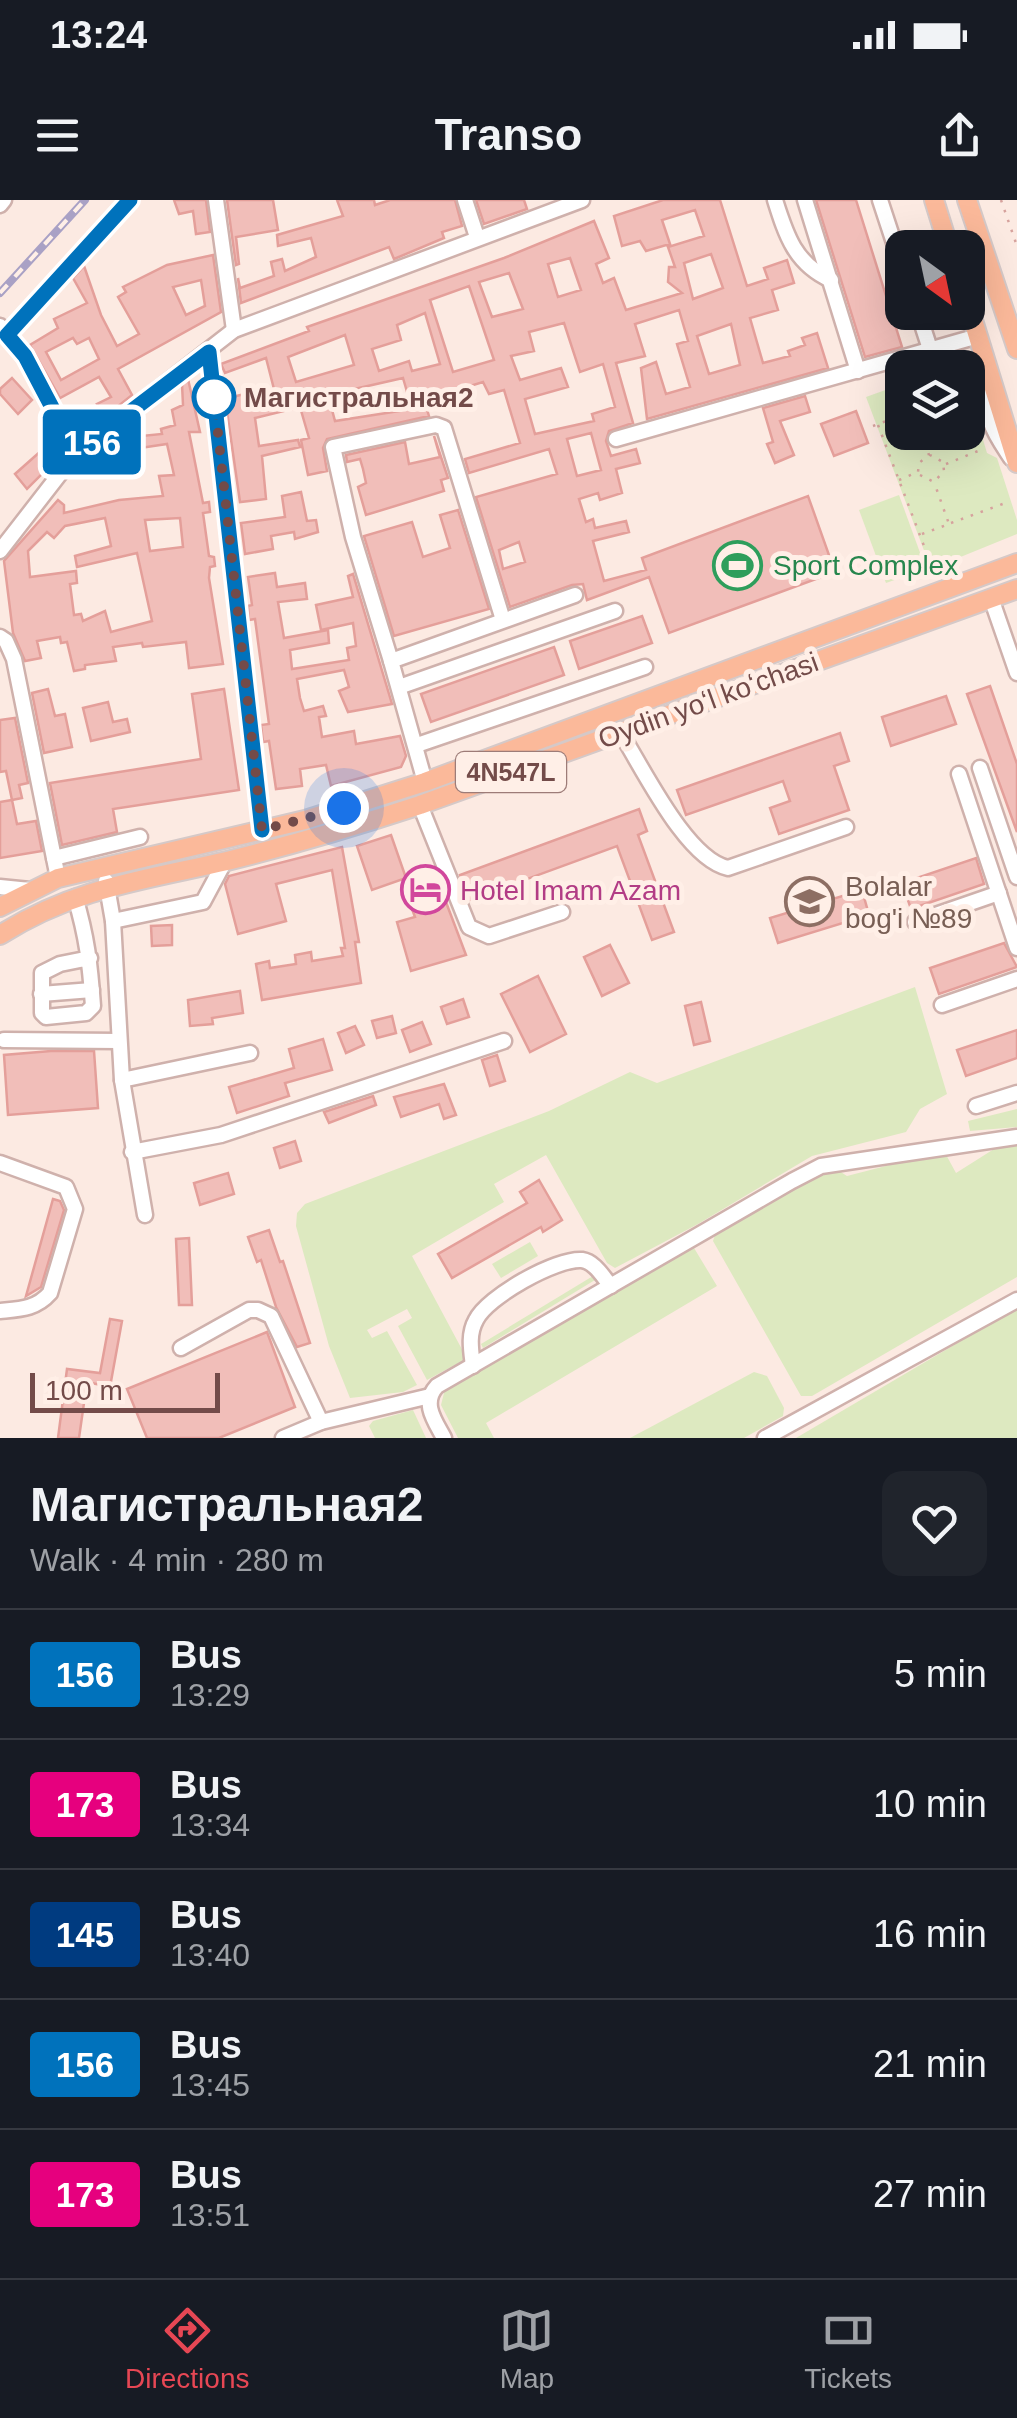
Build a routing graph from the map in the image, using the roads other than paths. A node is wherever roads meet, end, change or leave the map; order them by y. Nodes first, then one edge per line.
1 (130, 200) edge
2 (216, 200) edge
3 (465, 200) edge
4 (582, 200) edge
5 (775, 200) edge
6 (805, 200) edge
7 (880, 200) edge
8 (934, 200) edge
9 (966, 200) edge
10 (890, 230) edge
11 (943, 230) edge
12 (476, 237) junction
13 (830, 280) junction
14 (234, 330) junction
15 (924, 330) edge
16 (976, 330) edge
17 (4, 331) edge
18 (978, 336) junction
19 (1017, 349) edge
20 (930, 350) joint
21 (209, 352) junction
22 (885, 363) edge
23 (858, 371) junction
24 (616, 439) dead end
25 (76, 453) junction
26 (1017, 464) edge
27 (0, 551) edge
28 (1017, 563) edge
29 (1017, 590) edge
30 (575, 596) dead end
31 (991, 598) junction
32 (616, 611) dead end
33 (503, 620) junction
34 (0, 637) edge
35 (391, 661) junction
36 (646, 667) dead end
37 (1017, 673) edge
38 (399, 687) junction
39 (620, 732) junction
40 (417, 746) junction
41 (980, 768) dead end
42 (959, 774) dead end
43 (425, 782) junction
44 (420, 805) junction
45 (846, 827) dead end
46 (262, 830) junction
47 (140, 837) dead end
48 (121, 852) junction
49 (54, 858) junction
50 (225, 861) junction
51 (103, 865) junction
52 (58, 878) junction
53 (1017, 878) edge
54 (107, 886) junction
55 (0, 887) edge
56 (998, 889) junction
57 (30, 890) junction
58 (75, 897) junction
59 (0, 907) edge
60 (562, 912) dead end
61 (113, 921) junction
62 (915, 922) dead end
63 (0, 934) edge
64 (1017, 948) edge
65 (90, 958) junction
66 (1017, 979) edge
67 (92, 990) junction
68 (41, 994) junction
69 (942, 1005) dead end
70 (4, 1040) dead end
71 (119, 1041) junction
72 (504, 1041) dead end
73 (250, 1053) dead end
74 (122, 1080) junction
75 (1017, 1093) edge
76 (976, 1106) dead end
77 (1017, 1137) edge
78 (132, 1152) junction
79 (0, 1162) edge
80 (144, 1214) dead end
81 (611, 1286) junction
82 (1017, 1300) edge
83 (0, 1311) edge
84 (181, 1348) dead end
85 (473, 1366) junction
86 (430, 1396) junction
87 (321, 1422) junction
88 (283, 1438) edge
89 (444, 1438) edge
90 (765, 1438) edge

1 - 17 street
2 - 14 street
3 - 12 street
4 - 12 street
5 - 13 street
6 - 13 street
7 - 10 street
8 - 11 main road
9 - 19 main road
12 - 14 street
13 - 23 street
14 - 21 street
15 - 20 street
16 - 18 main road
17 - 25 street
18 - 20 street
18 - 26 main road
21 - 25 street
21 - 46 street
22 - 23 street
23 - 24 street
25 - 27 street
28 - 43 main road, Oydin yoʻl koʻchasi / 4N547L
29 - 31 main road, Oydin yoʻl koʻchasi / 4N547L
30 - 33 street
31 - 37 street
31 - 39 main road, Oydin yoʻl koʻchasi / 4N547L
32 - 38 street
33 - 35 street
33 - 35 street
34 - 49 street
35 - 38 street
36 - 40 street
38 - 40 street
39 - 44 main road, Oydin yoʻl koʻchasi / 4N547L
39 - 45 street
40 - 43 street
41 - 53 street
42 - 56 street
43 - 46 main road, Oydin yoʻl koʻchasi / 4N547L
44 - 50 main road, Oydin yoʻl koʻchasi / 4N547L
44 - 60 street
46 - 48 main road, Oydin yoʻl koʻchasi / 4N547L
47 - 48 street
48 - 49 street
48 - 51 main road, Oydin yoʻl koʻchasi / 4N547L
49 - 52 street
50 - 54 main road, Oydin yoʻl koʻchasi / 4N547L
50 - 61 street
51 - 52 main road, Oydin yoʻl koʻchasi / 4N547L
51 - 54 street
52 - 57 main road, Oydin yoʻl koʻchasi / 4N547L
53 - 56 street
54 - 58 main road, Oydin yoʻl koʻchasi / 4N547L
54 - 61 street
55 - 57 street
56 - 62 street
56 - 64 street
57 - 59 main road, Oydin yoʻl koʻchasi / 4N547L
58 - 63 main road, Oydin yoʻl koʻchasi / 4N547L
58 - 65 street
61 - 71 street
65 - 67 street
65 - 68 street
66 - 69 street
67 - 68 street
67 - 68 street
70 - 71 street
71 - 74 street
72 - 78 street
73 - 74 street
74 - 78 street
75 - 76 street
77 - 81 street
78 - 80 street
79 - 83 street
81 - 85 street
81 - 85 street
82 - 90 street
84 - 87 street
85 - 86 street
86 - 87 street
86 - 89 street
87 - 88 street

